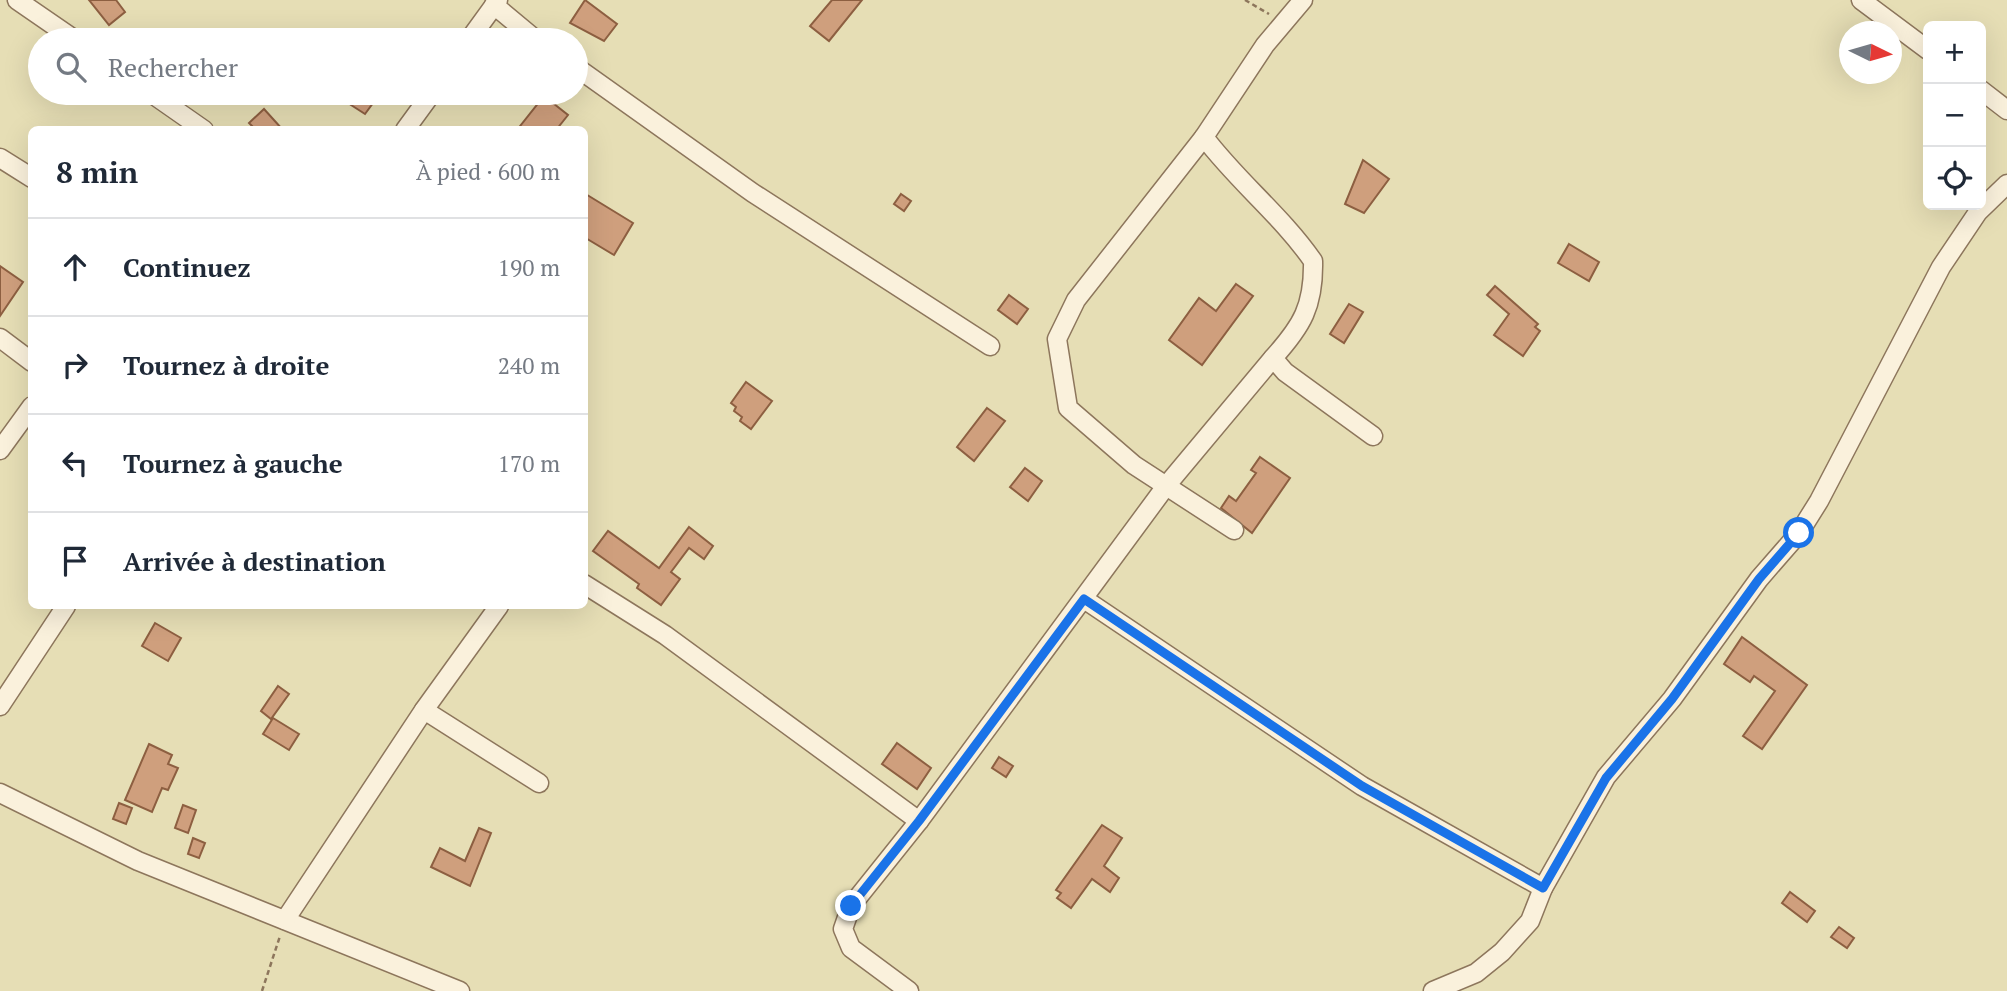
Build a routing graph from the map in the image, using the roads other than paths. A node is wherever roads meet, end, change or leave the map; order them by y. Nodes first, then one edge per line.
1 (17, 0) edge
2 (1303, 0) edge
3 (1861, 0) edge
4 (496, 2) edge
5 (58, 28) edge
6 (478, 28) edge
7 (523, 28) edge
8 (1923, 46) edge
9 (588, 76) edge
10 (1986, 94) edge
11 (168, 105) edge
12 (423, 105) edge
13 (2007, 110) edge
14 (198, 126) edge
15 (408, 126) edge
16 (1204, 137) junction
17 (0, 158) edge
18 (28, 176) edge
19 (2007, 184) edge
20 (0, 338) edge
21 (990, 346) dead end
22 (1273, 358) junction
23 (28, 359) edge
24 (28, 412) edge
25 (1373, 436) dead end
26 (0, 450) edge
27 (1166, 486) junction
28 (1234, 530) dead end
29 (588, 587) edge
30 (1084, 599) junction
31 (64, 609) edge
32 (497, 609) edge
33 (0, 706) edge
34 (424, 710) junction
35 (538, 783) dead end
36 (0, 793) edge
37 (919, 821) junction
38 (1543, 888) junction
39 (285, 920) junction
40 (460, 991) edge
41 (909, 991) edge
42 (1433, 991) edge

1 - 5 street
2 - 16 street
3 - 8 street
4 - 6 street
4 - 7 street
9 - 21 street
10 - 13 street
11 - 14 street
12 - 15 street
16 - 22 street
16 - 27 street
17 - 18 street
19 - 38 street
20 - 23 street
22 - 25 street
22 - 27 street
24 - 26 street
27 - 28 street
27 - 30 street
29 - 37 street
30 - 37 street
30 - 38 street
31 - 33 street
32 - 34 street
34 - 35 street
34 - 39 street
36 - 39 street
37 - 41 street
38 - 42 street
39 - 40 street

